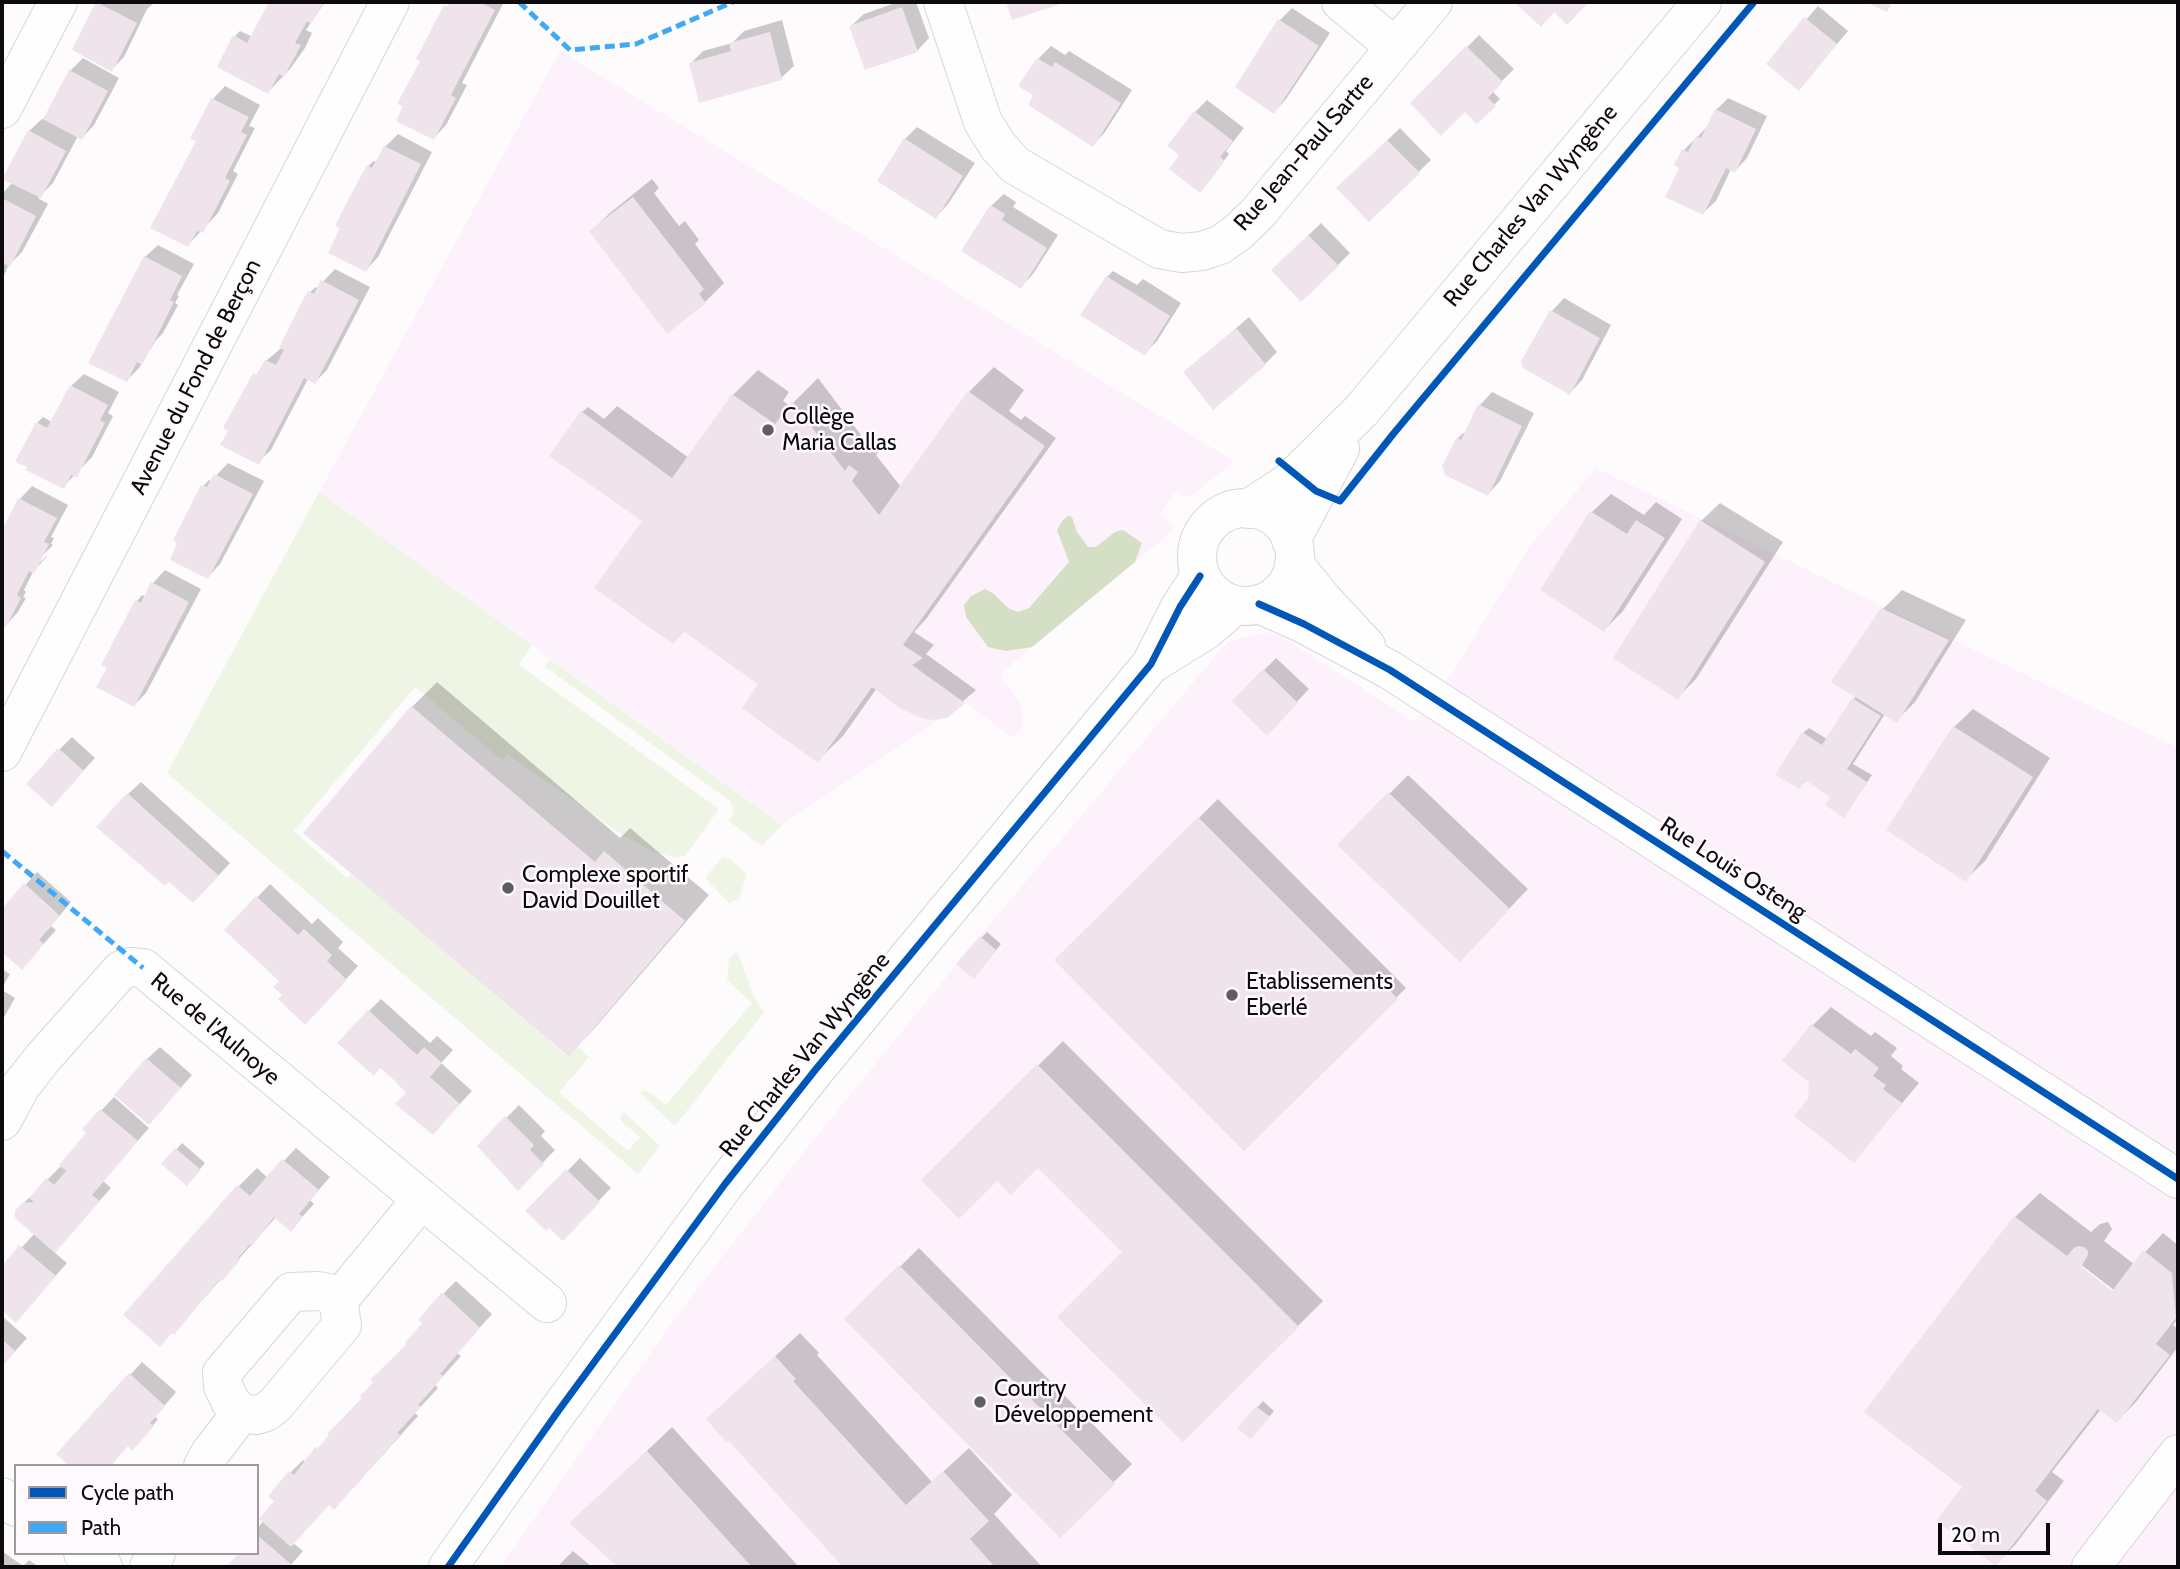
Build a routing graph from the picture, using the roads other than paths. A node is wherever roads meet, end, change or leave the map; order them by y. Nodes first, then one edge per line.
1 (58, 2) edge
2 (390, 2) edge
3 (943, 2) edge
4 (1341, 2) edge
5 (1433, 2) edge
6 (1702, 2) edge
7 (1395, 47) junction
8 (15, 52) edge
9 (2, 109) edge
10 (1361, 411) junction
11 (1248, 509) junction
12 (1293, 552) junction
13 (1200, 576) junction
14 (1247, 605) junction
15 (1151, 664) junction
16 (1390, 670) junction
17 (2, 752) edge
18 (2, 1121) edge
19 (2178, 1179) edge
20 (421, 1200) junction
21 (338, 1301) junction
22 (547, 1303) dead end
23 (241, 1413) junction
24 (2178, 1454) edge
25 (204, 1464) edge
26 (86, 1555) edge
27 (103, 1567) edge
28 (448, 1567) edge
29 (2091, 1567) edge

1 - 8 street
2 - 17 street, Avenue du Fond de Berçon
3 - 7 street, Rue Jean-Paul Sartre
4 - 7 street
5 - 7 street, Rue Jean-Paul Sartre
6 - 10 street, Rue Charles Van Wyngène
8 - 9 street
10 - 11 street, Rue Charles Van Wyngène
10 - 12 street, Rue Charles Van Wyngène
11 - 12 street
11 - 13 street
12 - 14 street
12 - 16 street, Rue Louis Osteng
13 - 14 street
13 - 15 street, Rue Charles Van Wyngène
14 - 15 street, Rue Charles Van Wyngène
14 - 16 street, Rue Louis Osteng
15 - 28 street, Rue Charles Van Wyngène
16 - 19 street, Rue Louis Osteng
18 - 20 street, Rue de l'Aulnoye
20 - 21 street
20 - 22 street, Rue de l'Aulnoye
21 - 23 street
21 - 23 street
23 - 25 street
24 - 29 street
26 - 27 street

